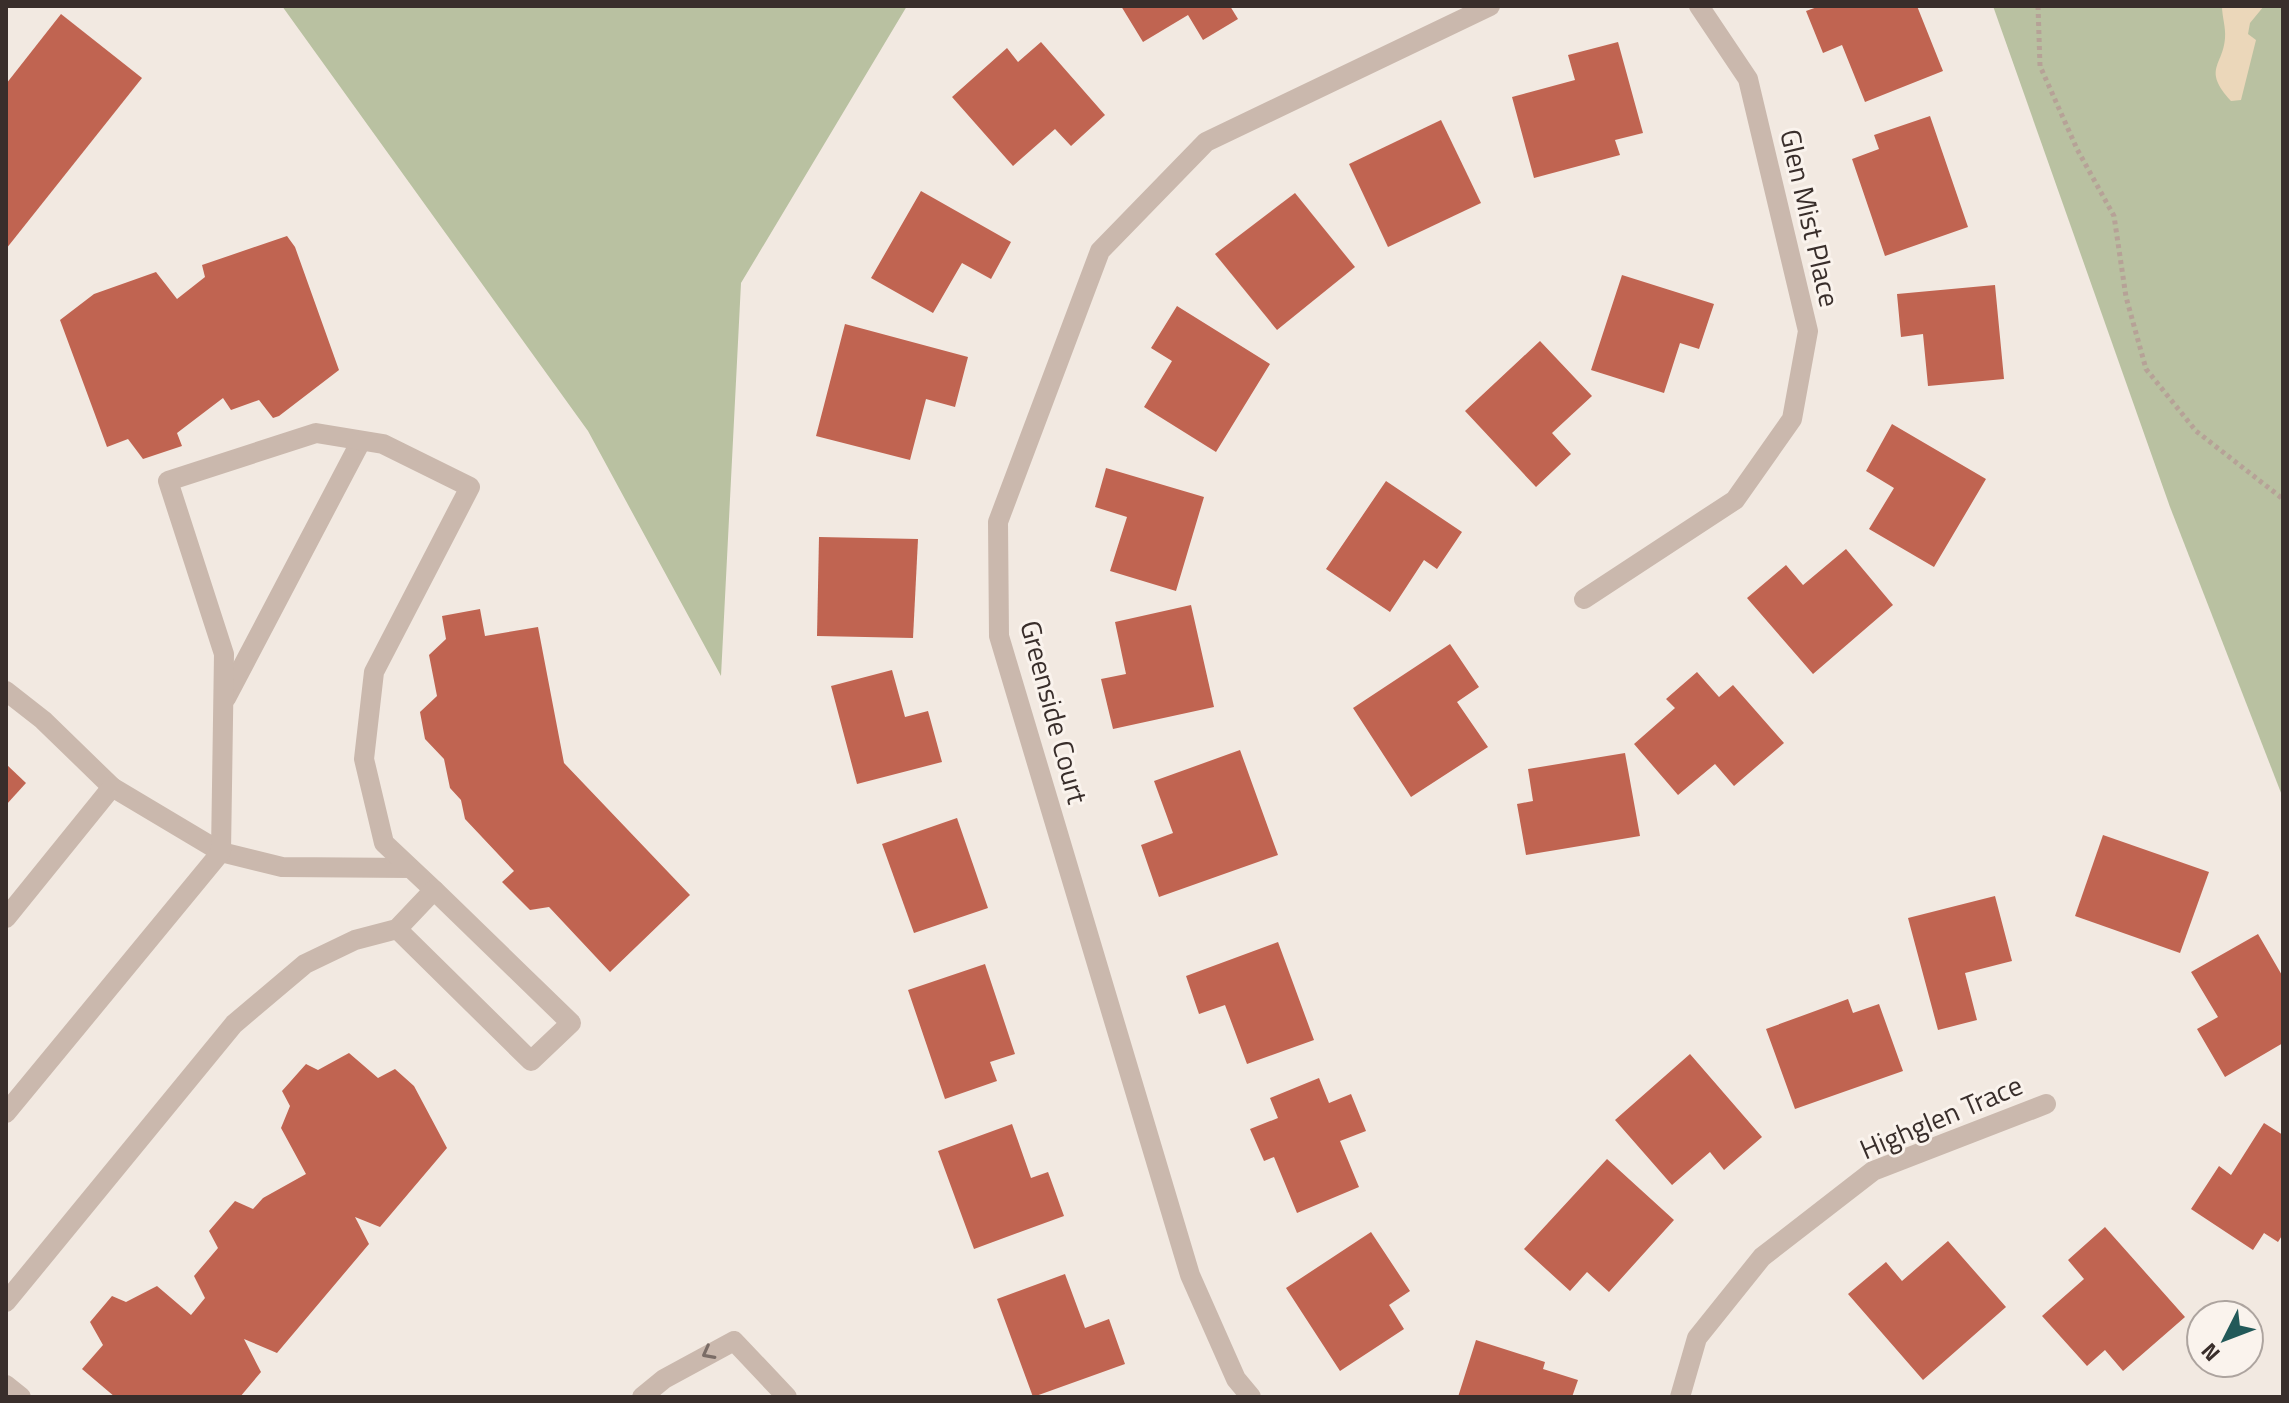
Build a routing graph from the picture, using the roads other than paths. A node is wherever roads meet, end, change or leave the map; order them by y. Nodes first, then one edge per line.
1 (1490, 6) edge
2 (1699, 6) edge
3 (361, 441) junction
4 (1584, 599) dead end
5 (6, 691) edge
6 (224, 702) junction
7 (112, 787) junction
8 (221, 852) junction
9 (410, 868) junction
10 (434, 890) junction
11 (6, 918) edge
12 (397, 929) junction
13 (2046, 1104) dead end
14 (6, 1113) edge
15 (6, 1302) edge
16 (6, 1385) edge
17 (21, 1397) edge
18 (642, 1397) edge
19 (787, 1397) edge
20 (1251, 1397) edge
21 (1680, 1397) edge

1 - 20 street, Greenside Court
2 - 4 street, Glen Mist Place
3 - 6 street
3 - 6 street
3 - 9 street
5 - 7 street
6 - 8 street
7 - 8 street
7 - 11 street
8 - 9 street
8 - 14 street
9 - 10 street
10 - 12 street
10 - 12 street
12 - 15 street
13 - 21 street, Highglen Trace
16 - 17 street
19 -> 18 street

